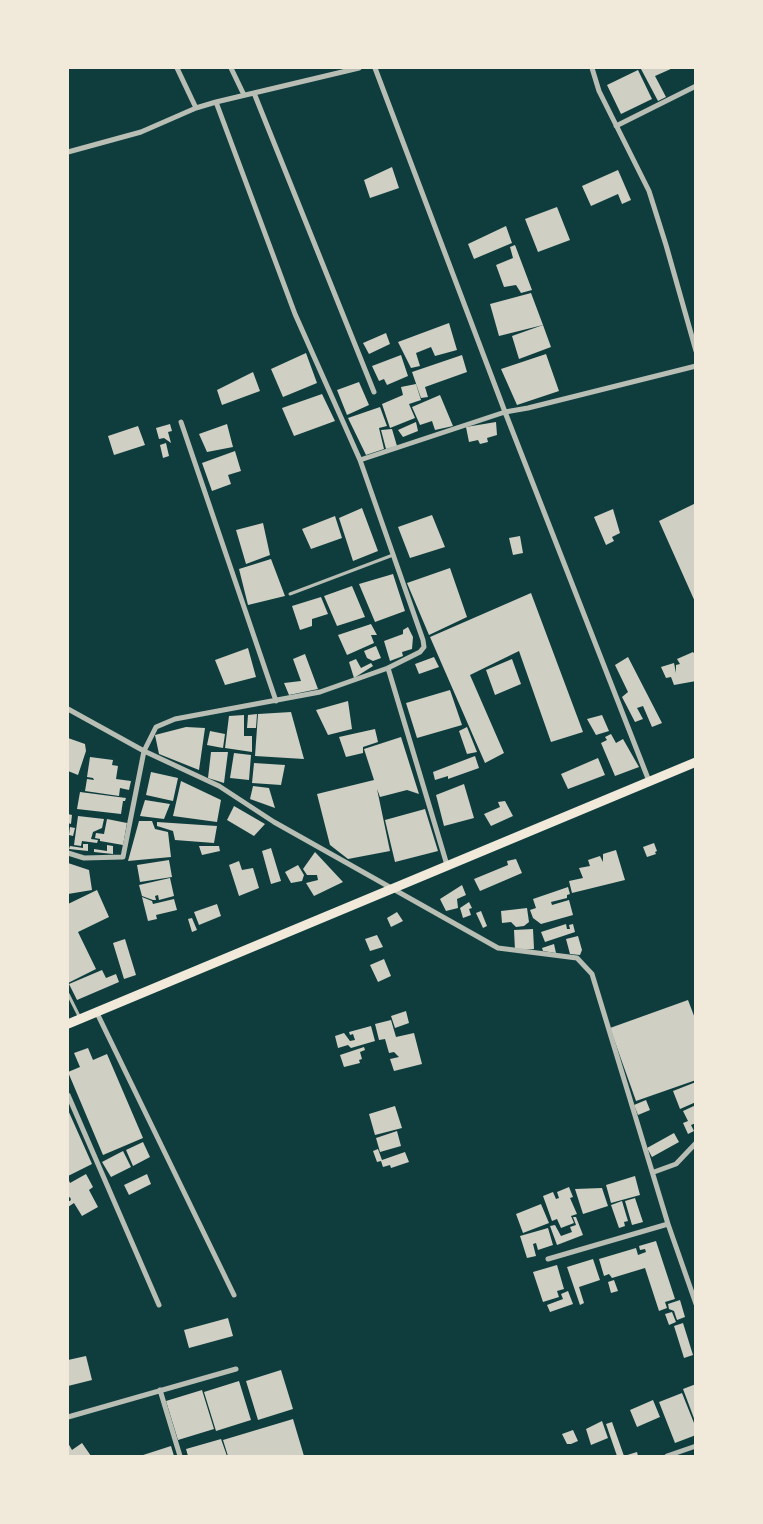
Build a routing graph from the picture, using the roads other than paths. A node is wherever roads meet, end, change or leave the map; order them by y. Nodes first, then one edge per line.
1 (177, 68) edge
2 (231, 68) edge
3 (359, 68) edge
4 (375, 68) edge
5 (592, 68) edge
6 (696, 86) edge
7 (254, 93) junction
8 (244, 96) junction
9 (216, 102) junction
10 (196, 108) junction
11 (616, 126) junction
12 (68, 152) edge
13 (696, 351) edge
14 (696, 366) edge
15 (374, 392) dead end
16 (505, 412) junction
17 (181, 422) dead end
18 (360, 460) junction
19 (393, 555) junction
20 (290, 594) dead end
21 (388, 668) junction
22 (276, 701) junction
23 (68, 708) edge
24 (144, 751) junction
25 (696, 762) edge
26 (649, 781) junction
27 (68, 853) edge
28 (447, 865) junction
29 (390, 888) junction
30 (68, 994) edge
31 (96, 1011) junction
32 (81, 1019) junction
33 (68, 1024) edge
34 (68, 1095) edge
35 (696, 1143) edge
36 (654, 1172) junction
37 (668, 1224) junction
38 (548, 1259) dead end
39 (234, 1295) dead end
40 (696, 1304) edge
41 (159, 1305) dead end
42 (236, 1369) dead end
43 (160, 1390) junction
44 (68, 1417) edge
45 (696, 1446) edge
46 (180, 1456) edge
47 (667, 1456) edge

1 - 10 street
2 - 8 street
3 - 7 street
4 - 16 street
5 - 11 street
6 - 11 street
7 - 8 street
7 - 15 street
8 - 9 street
9 - 10 street
9 - 18 street
10 - 12 street
11 - 13 street
14 - 16 street
16 - 18 street
16 - 26 street
17 - 22 street
18 - 19 street
19 - 20 lane
19 - 21 street
21 - 22 street
21 - 28 street
22 - 24 street
23 - 24 street
24 - 27 street
24 - 29 street
25 - 26 main road
26 - 28 main road
28 - 29 main road
29 - 31 main road
29 - 36 street
30 - 32 lane
31 - 32 main road
31 - 39 street
32 - 33 main road
34 - 41 street
35 - 36 street
36 - 37 street
37 - 38 street
37 - 40 street
42 - 43 street
43 - 44 street
43 - 46 street
45 - 47 street

